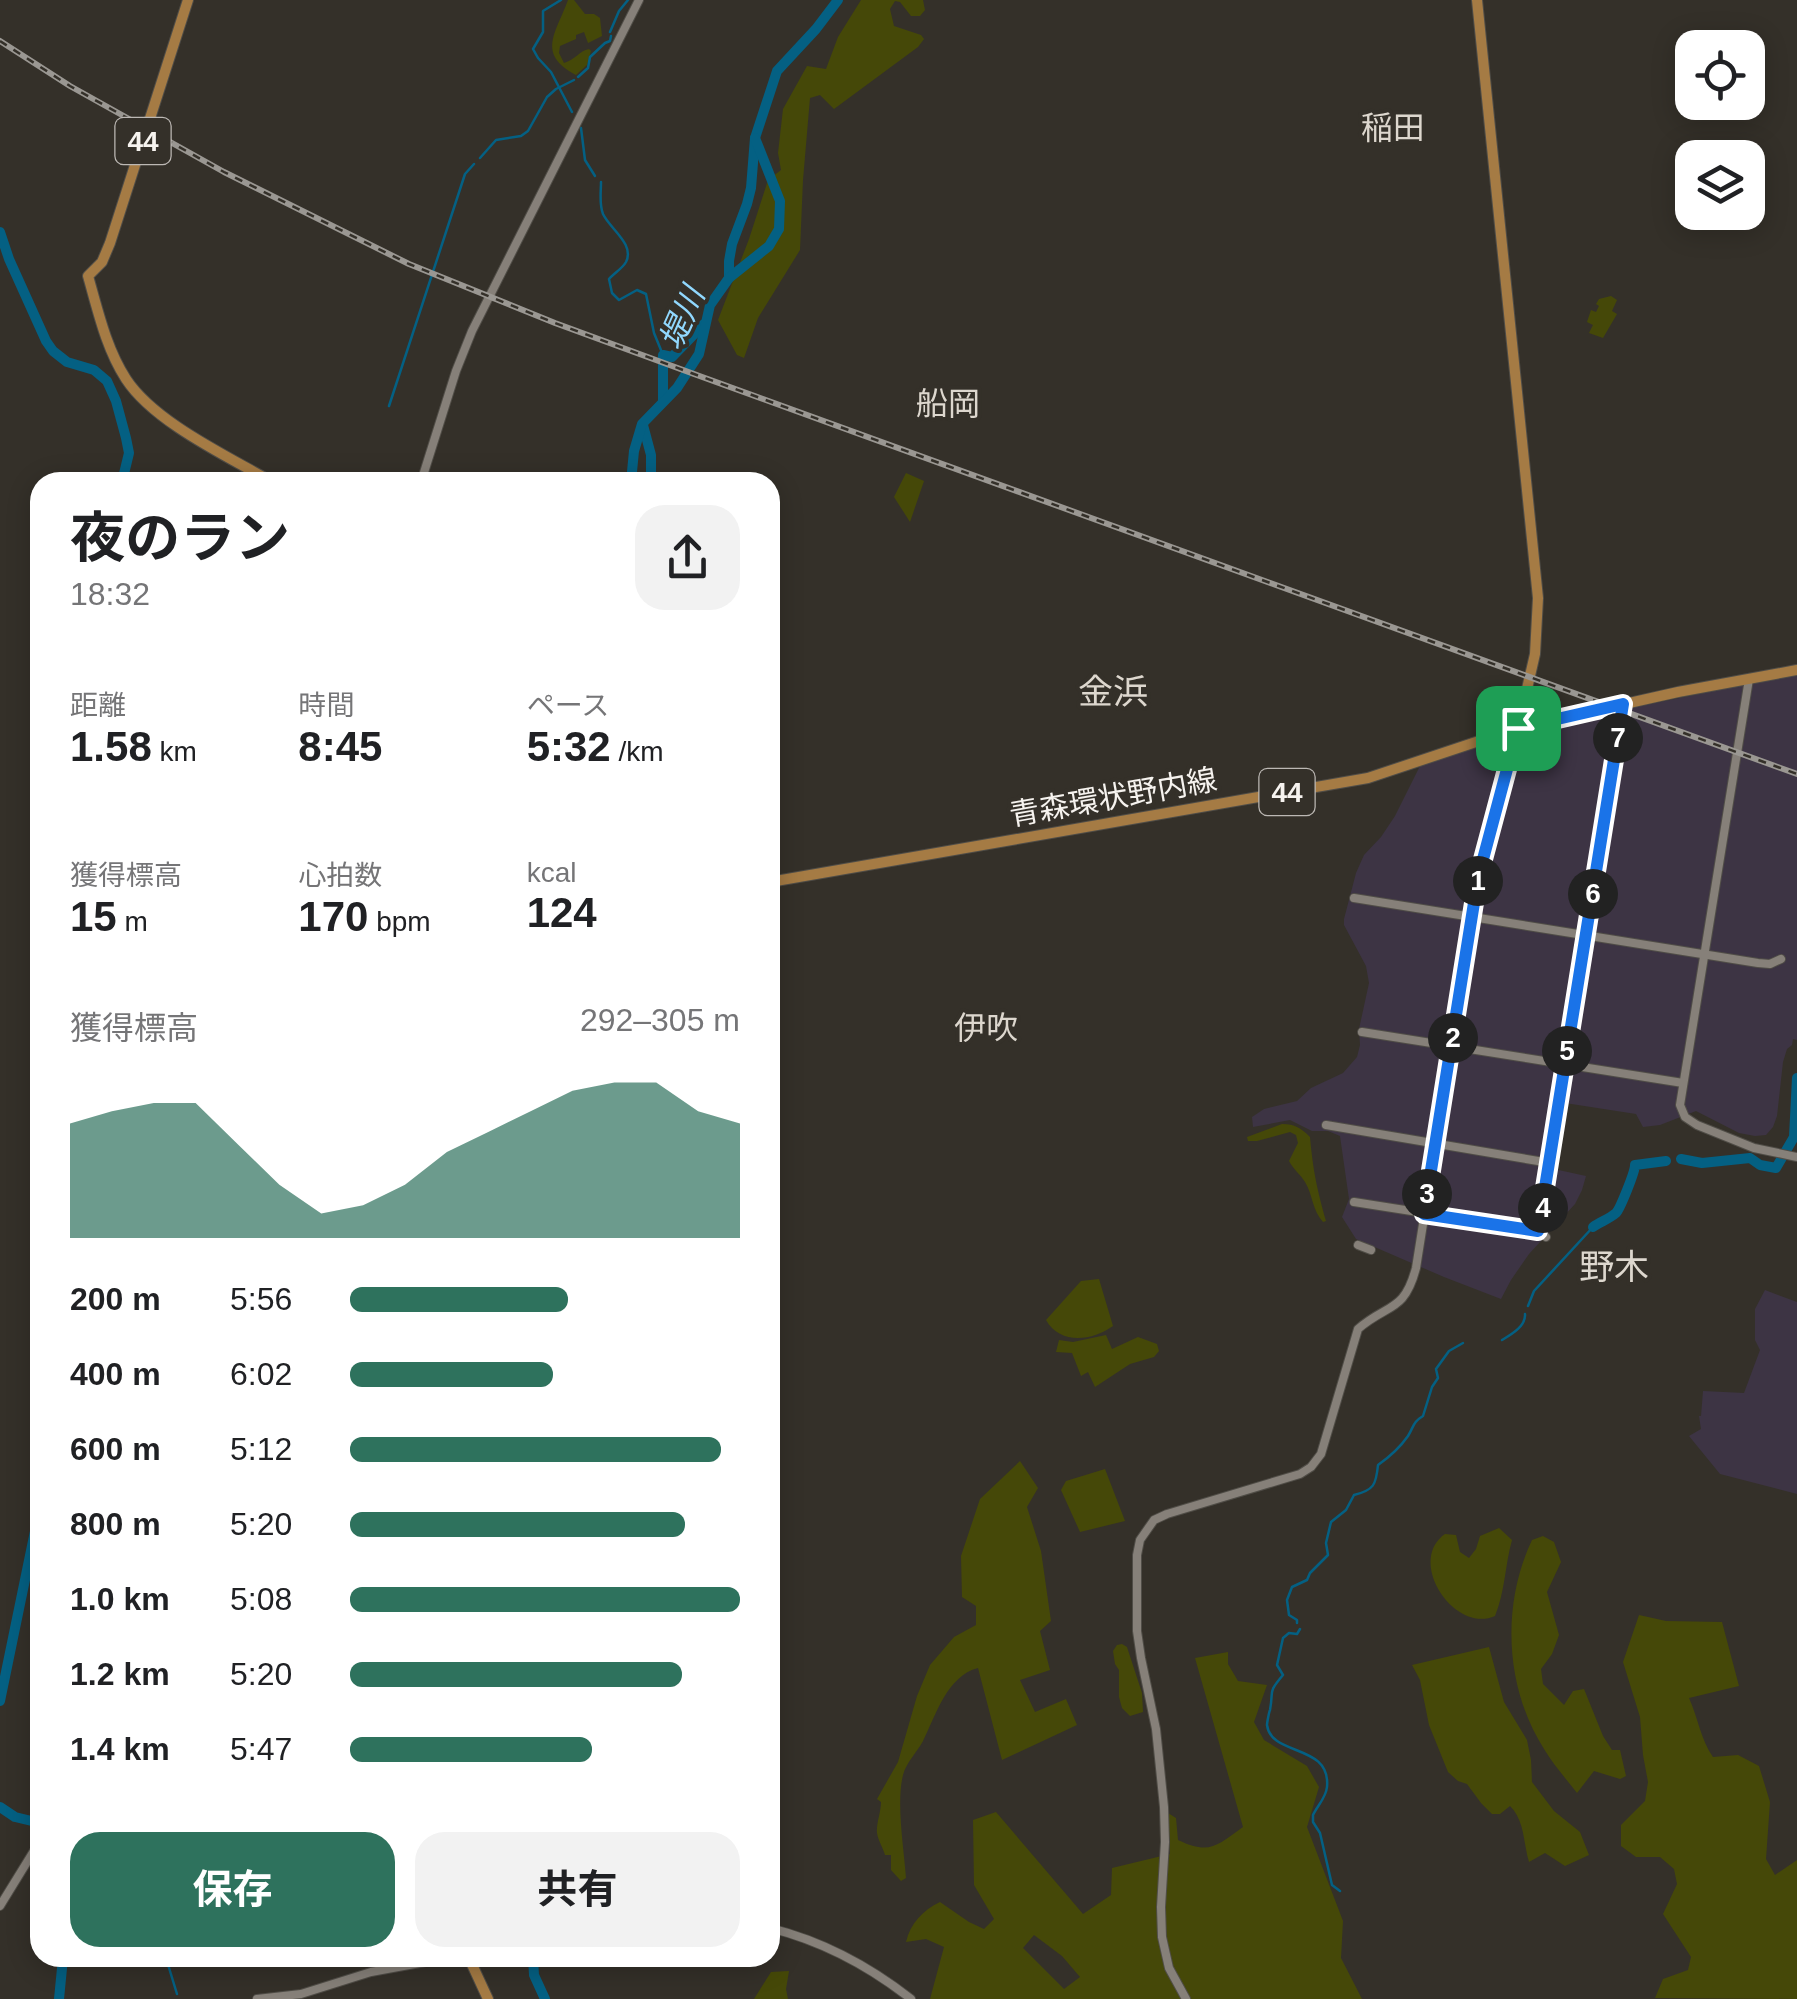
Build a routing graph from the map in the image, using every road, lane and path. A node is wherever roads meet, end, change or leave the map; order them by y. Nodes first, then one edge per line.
1 (188, 0) edge
2 (640, 0) edge
3 (1477, 0) edge
4 (255, 472) edge
5 (424, 472) edge
6 (1797, 670) edge
7 (1749, 679) junction
8 (1623, 704) junction
9 (1518, 728) junction
10 (780, 880) edge
11 (1354, 898) dead end
12 (1472, 917) junction
13 (1586, 936) junction
14 (1704, 955) junction
15 (1781, 959) dead end
16 (1362, 1032) dead end
17 (1451, 1046) junction
18 (1565, 1064) junction
19 (1683, 1083) junction
20 (1326, 1125) dead end
21 (1435, 1144) junction
22 (1797, 1157) edge
23 (1550, 1163) junction
24 (1354, 1202) dead end
25 (1424, 1214) junction
26 (1358, 1245) dead end
27 (1371, 1250) dead end
28 (30, 1857) edge
29 (0, 1906) edge
30 (780, 1931) edge
31 (397, 1967) edge
32 (473, 1967) edge
33 (257, 1999) edge
34 (488, 1999) edge
35 (911, 1999) edge
36 (1186, 1999) edge

1 - 4 main road, 44
2 - 5 street
3 - 9 main road
6 - 7 main road, 青森環状野内線 / 44
7 - 8 main road, 青森環状野内線 / 44
7 - 14 street
8 - 9 main road, 青森環状野内線 / 44
8 - 13 street
9 - 10 main road, 青森環状野内線 / 44
9 - 12 street
11 - 12 street
12 - 13 street
12 - 17 street
13 - 14 street
13 - 18 street
14 - 15 street
14 - 19 street
16 - 17 street
17 - 18 street
17 - 21 street
18 - 19 street
18 - 23 street
19 - 22 street
20 - 21 street
21 - 23 street
21 - 25 street
23 - 25 street
24 - 25 street
25 - 36 street
26 - 27 street
28 - 29 street
30 - 35 street
31 - 33 street
32 - 34 main road

